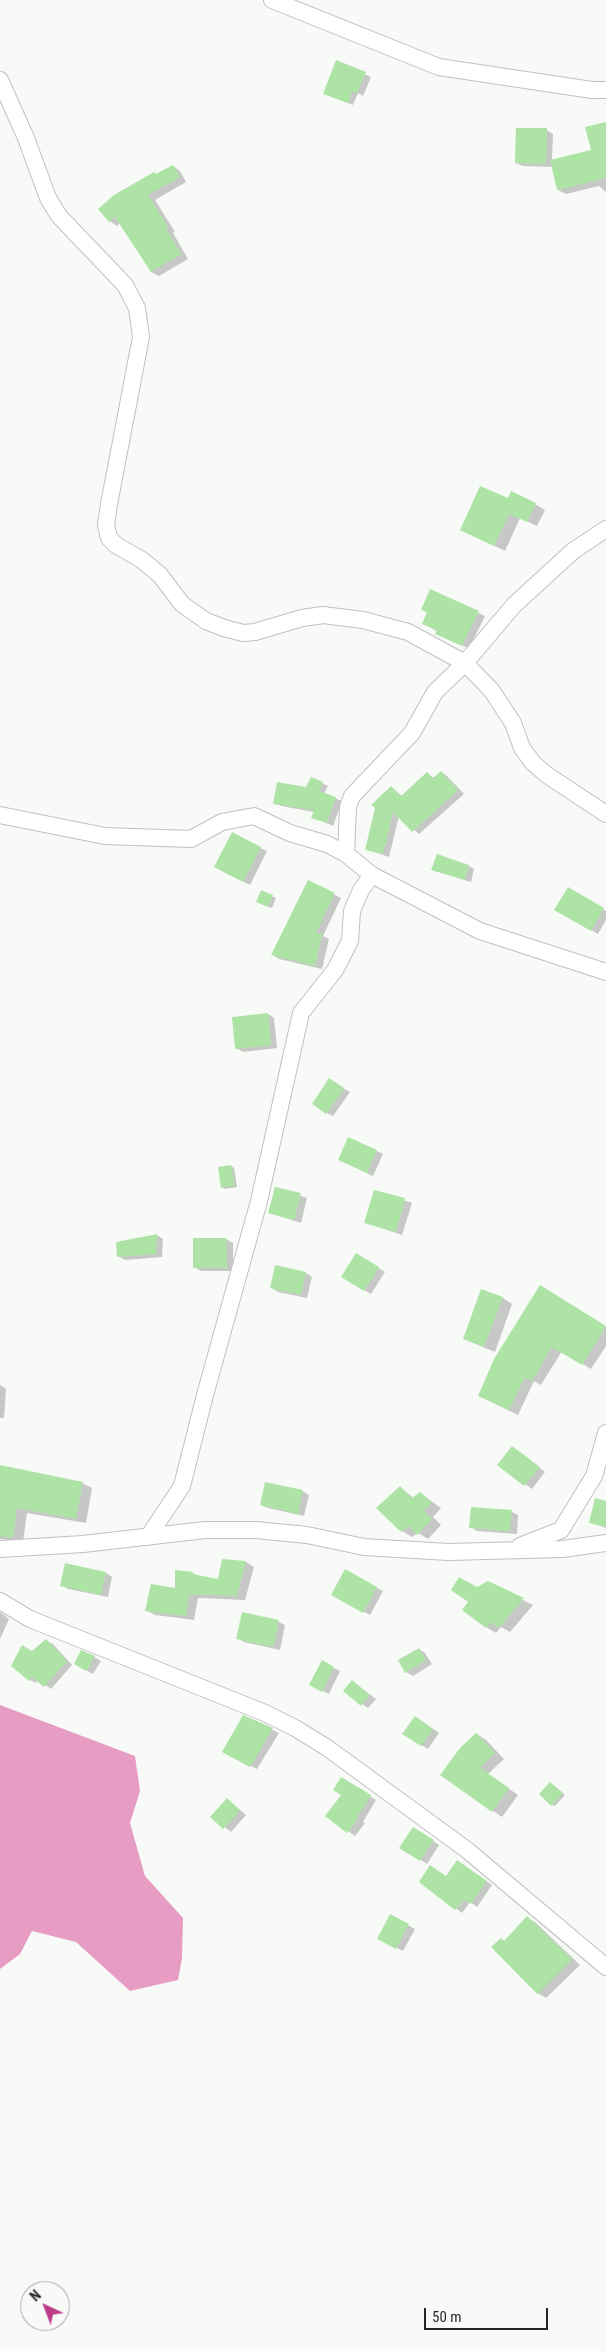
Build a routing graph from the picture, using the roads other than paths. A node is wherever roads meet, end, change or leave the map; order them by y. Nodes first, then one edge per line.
1 (272, 0) edge
2 (0, 80) edge
3 (606, 90) edge
4 (606, 529) edge
5 (465, 663) junction
6 (606, 814) edge
7 (0, 815) edge
8 (346, 854) junction
9 (372, 875) junction
10 (606, 972) edge
11 (606, 1433) edge
12 (148, 1537) junction
13 (606, 1544) edge
14 (0, 1549) edge
15 (508, 1551) junction
16 (0, 1600) edge
17 (606, 1967) edge

1 - 3 street
2 - 5 street
4 - 5 street
5 - 6 street
5 - 8 street
7 - 8 street
8 - 9 street
9 - 10 street
9 - 12 street
11 - 15 street
12 - 14 street
12 - 15 street
13 - 15 street
16 - 17 street

